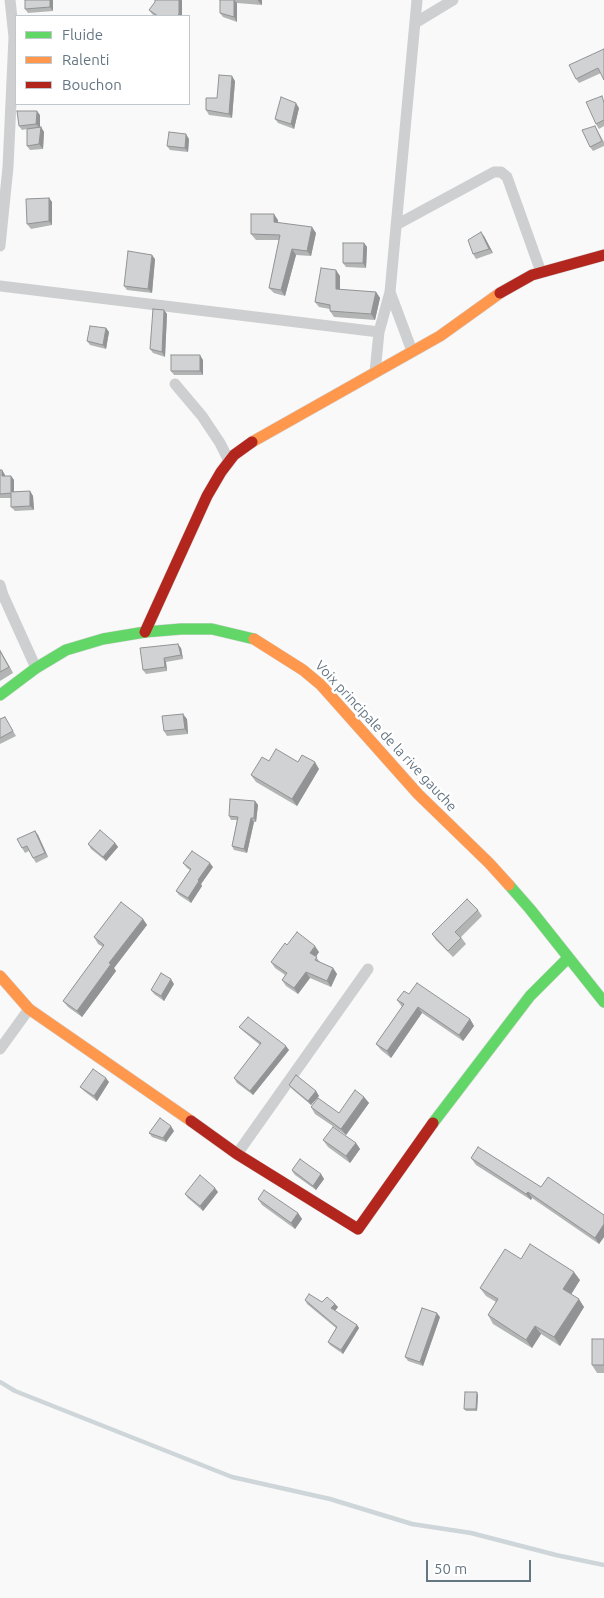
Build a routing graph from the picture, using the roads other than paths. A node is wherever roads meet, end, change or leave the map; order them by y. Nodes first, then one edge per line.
1 (10, 0) edge
2 (417, 0) edge
3 (453, 0) edge
4 (414, 22) junction
5 (396, 225) junction
6 (0, 246) edge
7 (604, 255) edge
8 (541, 272) junction
9 (0, 286) edge
10 (390, 292) junction
11 (379, 332) junction
12 (412, 351) junction
13 (375, 372) junction
14 (175, 384) dead end
15 (229, 461) junction
16 (1, 591) edge
17 (145, 632) junction
18 (36, 668) junction
19 (0, 695) edge
20 (568, 958) junction
21 (368, 969) dead end
22 (0, 976) edge
23 (604, 1002) edge
24 (29, 1009) junction
25 (0, 1049) edge
26 (236, 1154) junction

1 - 6 street
2 - 4 street
3 - 4 street
4 - 5 street
5 - 8 street
5 - 10 street
7 - 8 street
8 - 12 street
9 - 11 street
10 - 11 street
10 - 12 street
11 - 13 street
12 - 13 street
13 - 15 street
14 - 15 street
15 - 17 street
16 - 18 street
17 - 18 street, Voix principale de la rive gauche
17 - 20 street, Voix principale de la rive gauche
18 - 19 street, Voix principale de la rive gauche
20 - 23 street, Voix principale de la rive gauche
20 - 26 street
21 - 26 street
22 - 24 street
24 - 25 street
24 - 26 street

